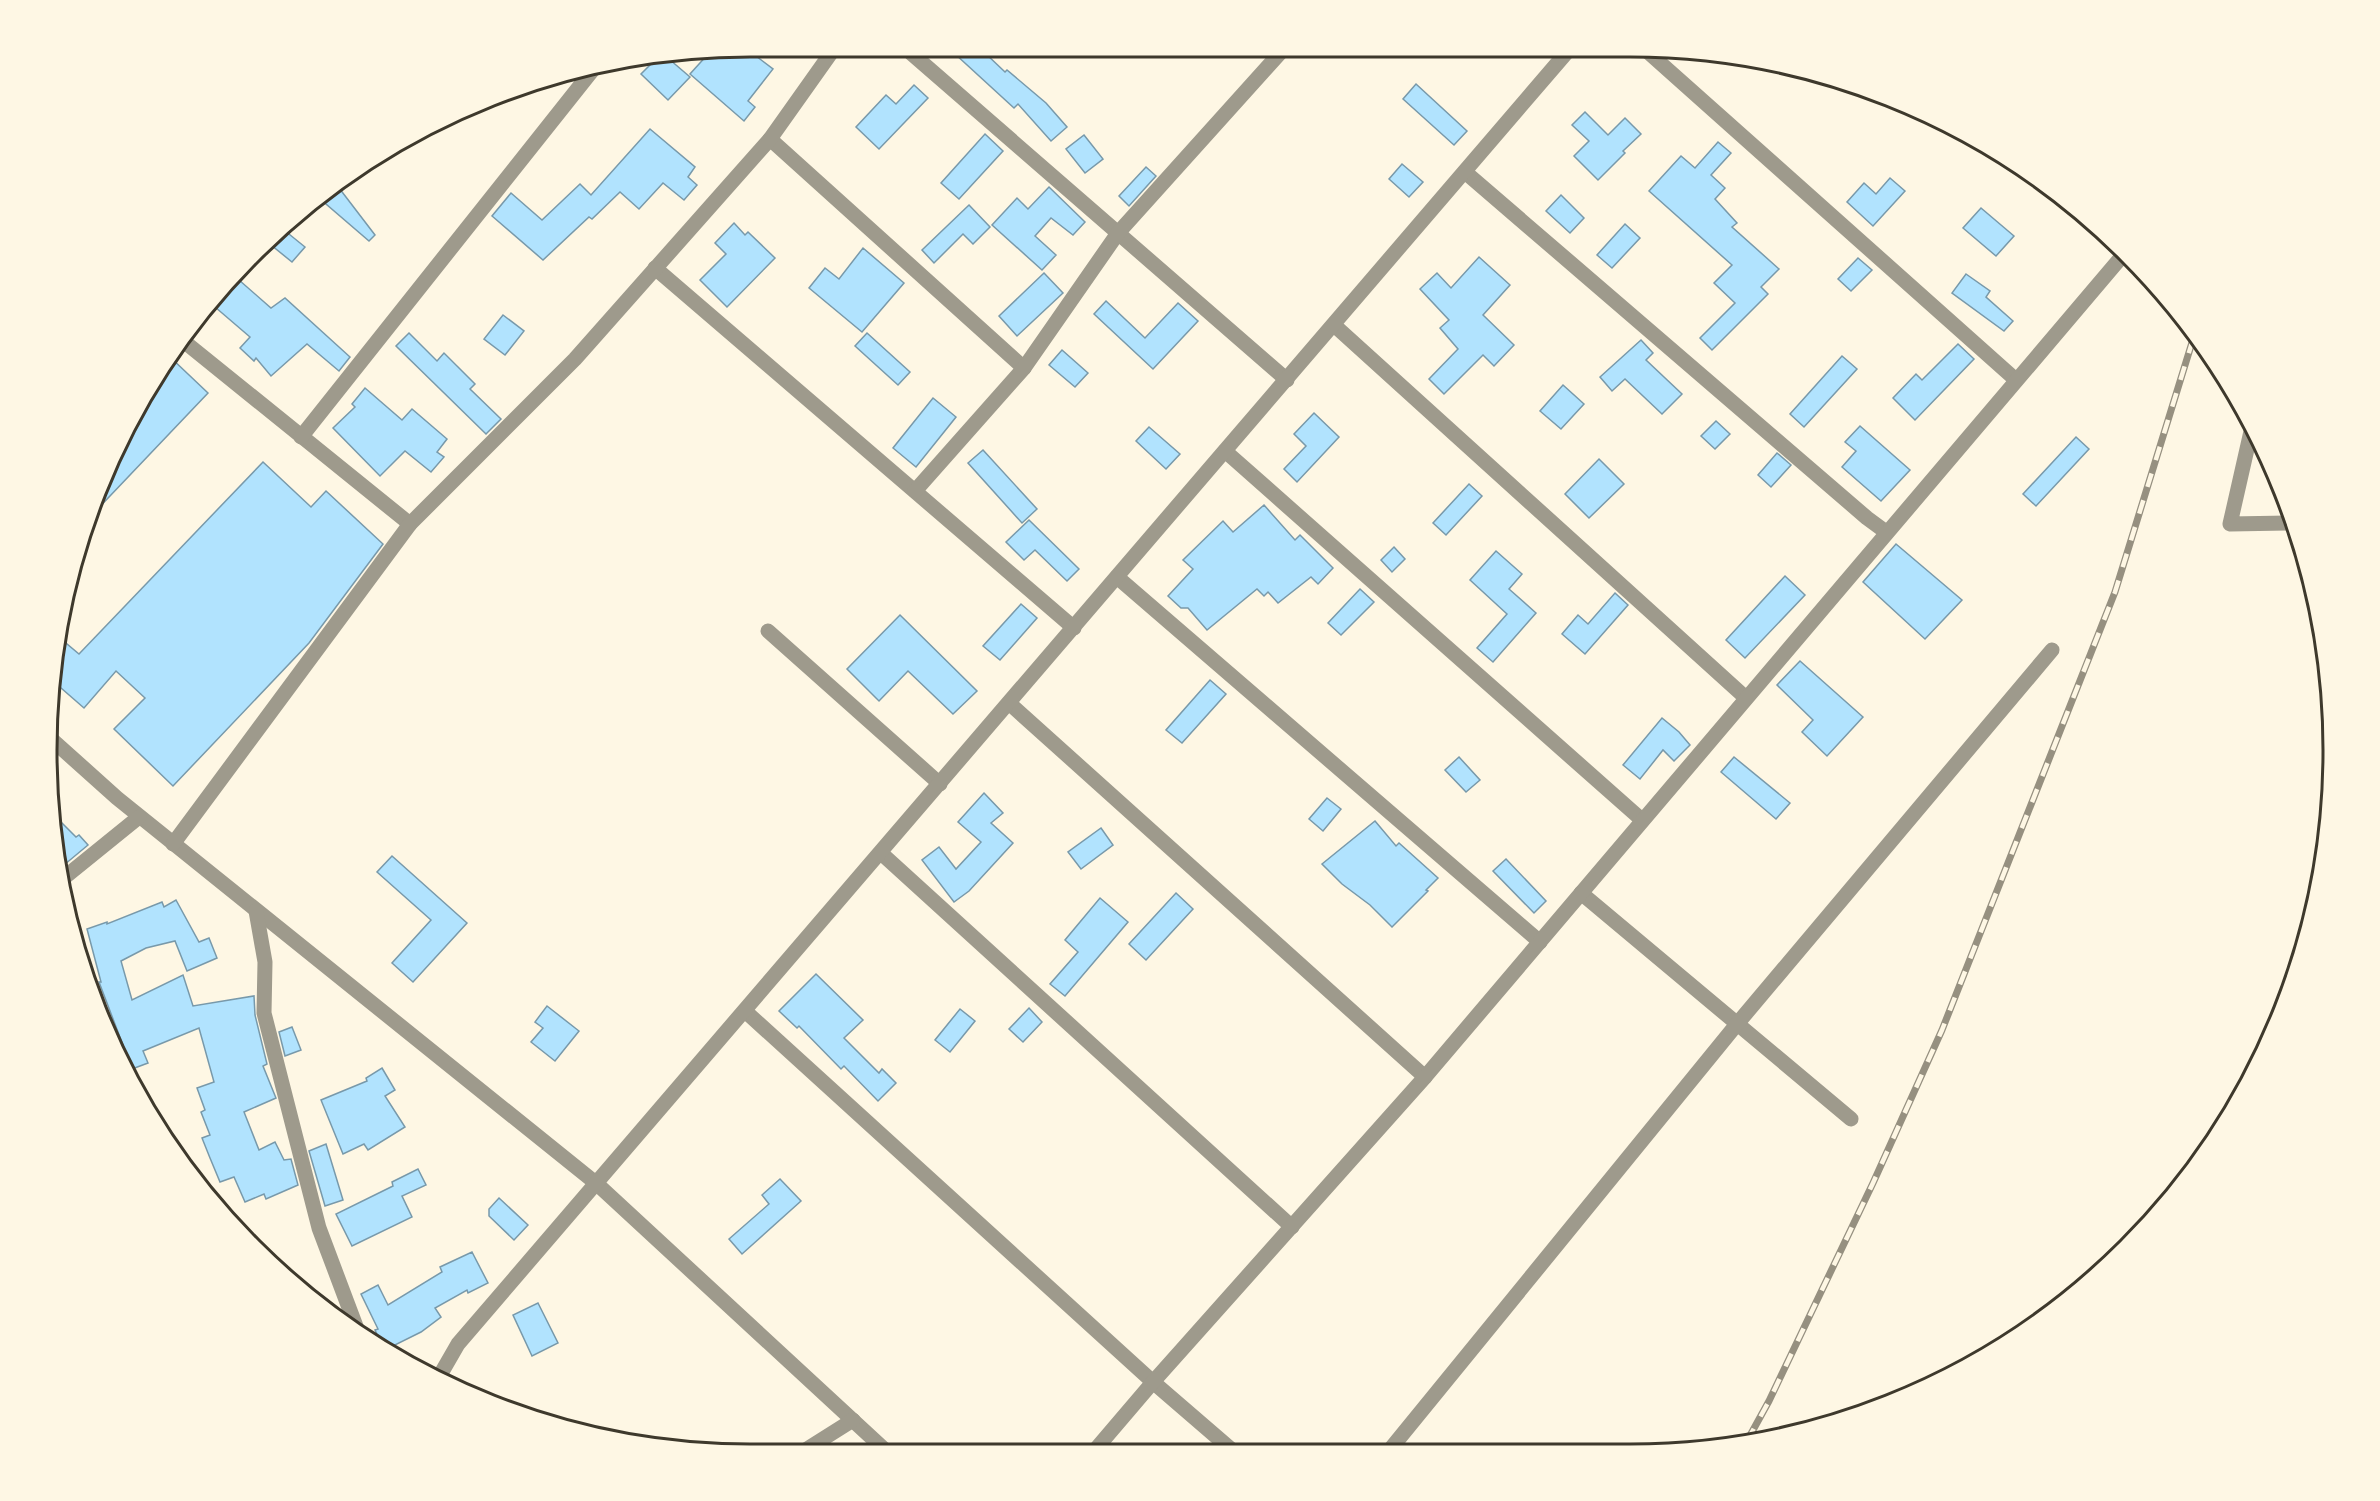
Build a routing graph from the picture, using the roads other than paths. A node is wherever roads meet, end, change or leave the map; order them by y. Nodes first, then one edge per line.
1 (827, 57) edge
2 (918, 57) edge
3 (1276, 57) edge
4 (1563, 57) edge
5 (1654, 58) edge
6 (587, 77) edge
7 (770, 139) junction
8 (1465, 172) junction
9 (1118, 233) junction
10 (2119, 259) edge
11 (655, 268) junction
12 (1334, 325) junction
13 (188, 345) edge
14 (1024, 368) junction
15 (1287, 380) junction
16 (2016, 380) junction
17 (301, 436) junction
18 (2249, 440) edge
19 (1225, 451) junction
20 (915, 490) junction
21 (2284, 523) edge
22 (410, 524) junction
23 (1886, 532) junction
24 (1118, 577) junction
25 (1074, 628) junction
26 (768, 631) dead end
27 (2052, 650) dead end
28 (1746, 698) junction
29 (1009, 703) junction
30 (57, 744) edge
31 (940, 784) junction
32 (139, 817) junction
33 (1642, 820) junction
34 (173, 844) junction
35 (880, 854) junction
36 (68, 874) edge
37 (1581, 893) junction
38 (256, 911) junction
39 (1540, 942) junction
40 (745, 1011) junction
41 (1737, 1024) junction
42 (1425, 1077) junction
43 (1851, 1119) dead end
44 (597, 1184) junction
45 (1292, 1227) junction
46 (353, 1319) edge
47 (442, 1371) edge
48 (1153, 1382) junction
49 (853, 1420) junction
50 (815, 1444) edge
51 (879, 1444) edge
52 (1100, 1444) edge
53 (1225, 1444) edge
54 (1395, 1444) edge

1 - 7 street
2 - 9 street
3 - 9 street
4 - 8 street
5 - 16 street
6 - 17 street
7 - 11 street
7 - 14 street
8 - 12 street
8 - 23 street
9 - 14 street
9 - 15 street
10 - 16 street
11 - 20 street
11 - 22 street
12 - 15 street
12 - 28 street
13 - 17 street
14 - 20 street
15 - 19 street
16 - 23 street
17 - 22 street
18 - 21 street
19 - 24 street
19 - 33 street
20 - 25 street
22 - 34 street
23 - 28 street
24 - 25 street
24 - 39 street
25 - 29 street
26 - 31 street
27 - 41 street
28 - 33 street
29 - 31 street
29 - 42 street
30 - 32 street
31 - 35 street
32 - 34 street
32 - 36 street
33 - 37 street
34 - 38 street
35 - 40 street
35 - 45 street
37 - 39 street
37 - 41 street
38 - 44 street
38 - 46 street
39 - 42 street
40 - 44 street
40 - 48 street
41 - 43 street
41 - 54 street
42 - 45 street
44 - 47 street
44 - 49 street
45 - 48 street
48 - 52 street
48 - 53 street
49 - 50 street
49 - 51 street

